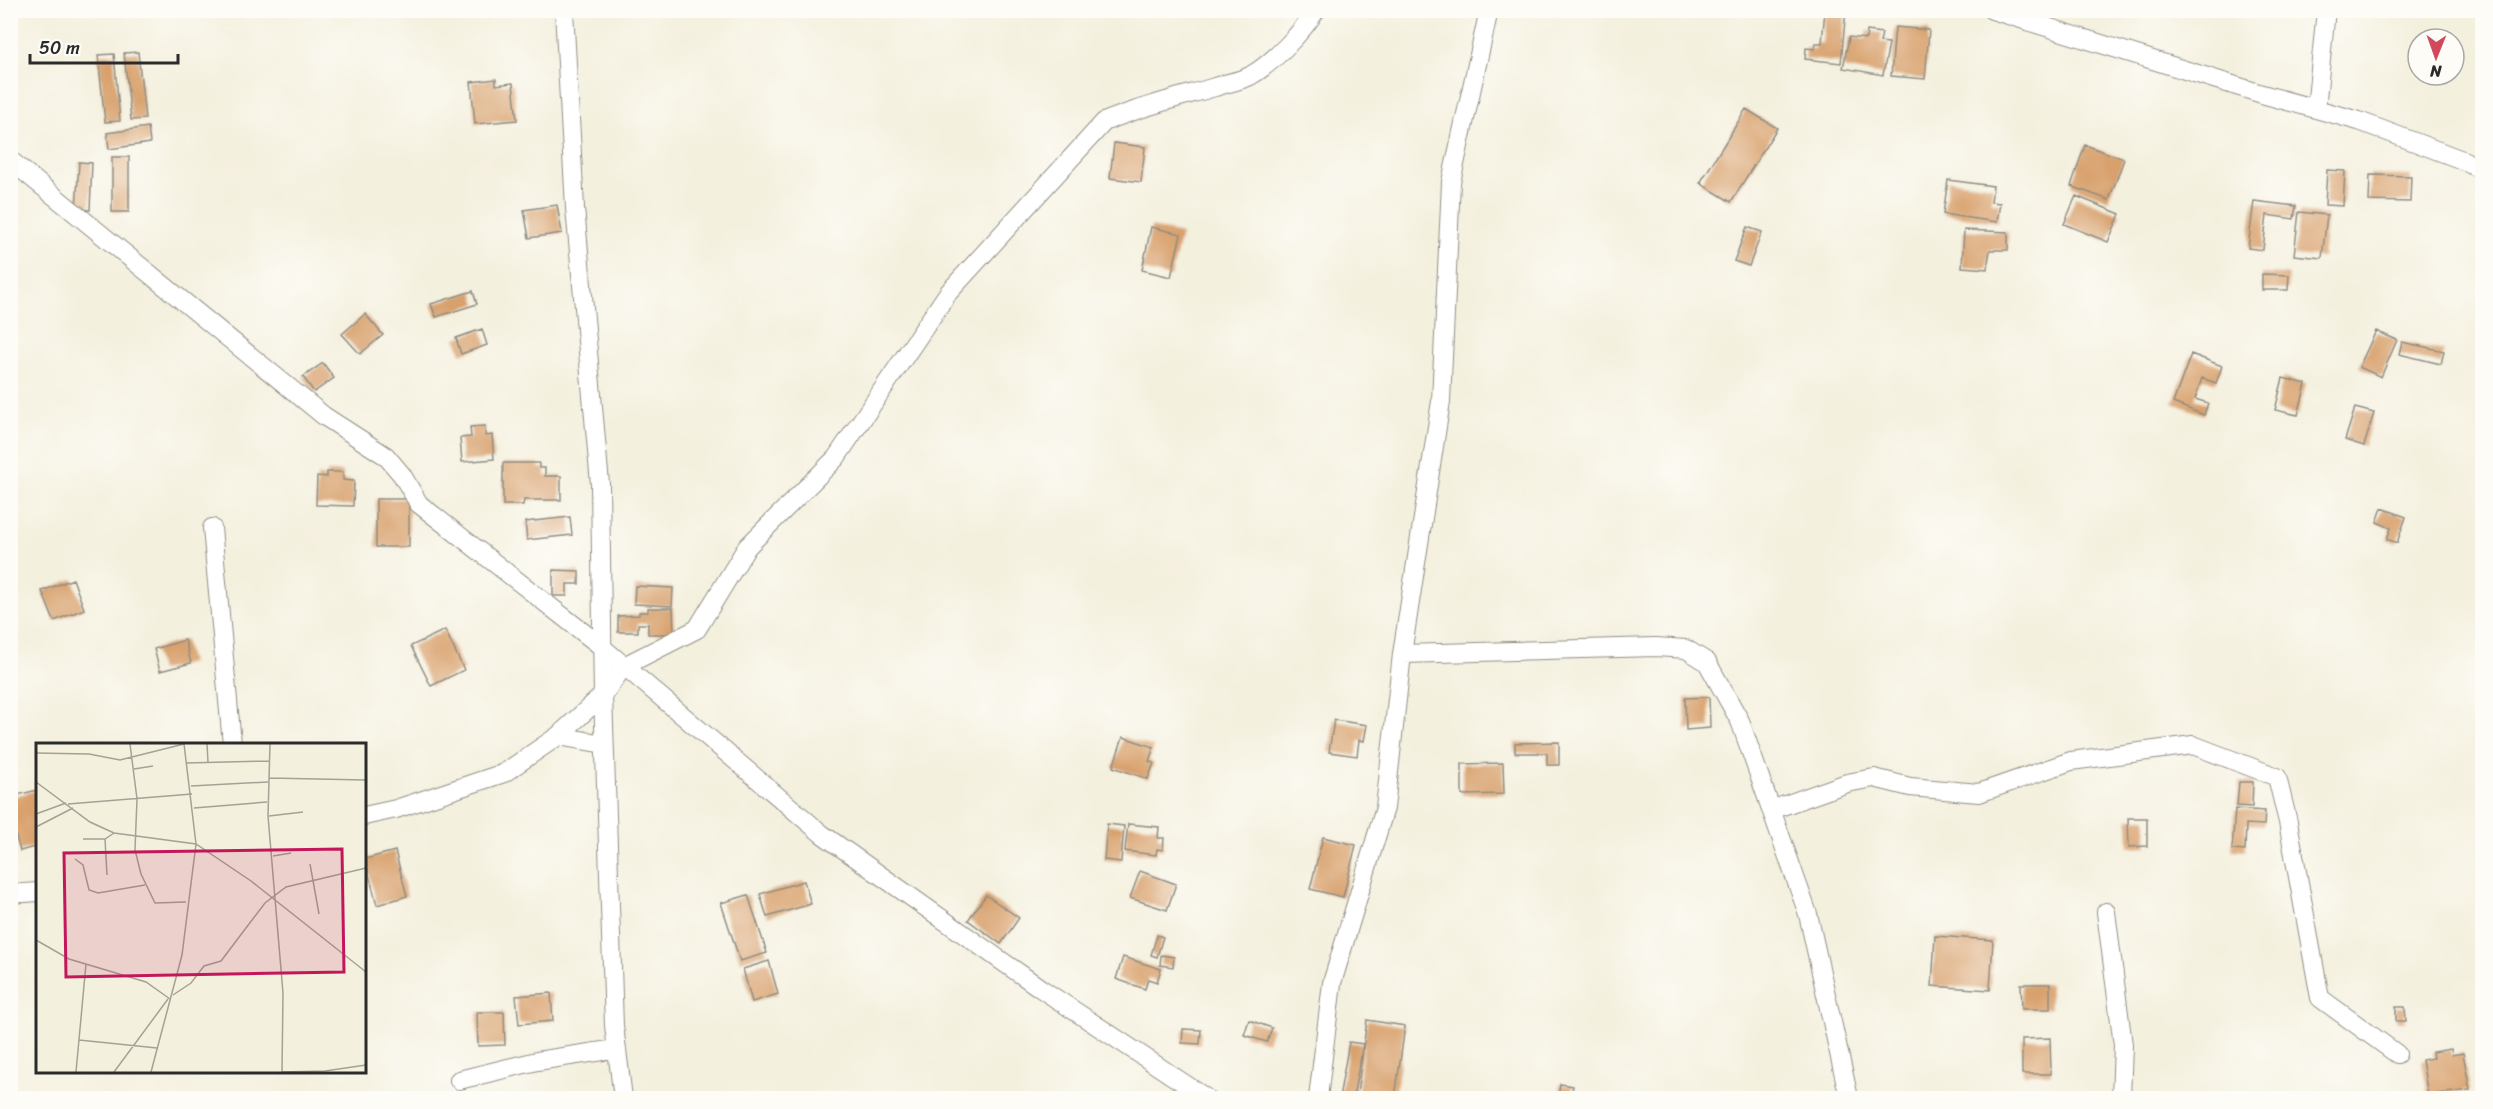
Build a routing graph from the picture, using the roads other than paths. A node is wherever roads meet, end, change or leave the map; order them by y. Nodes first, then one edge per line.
1 (564, 10) edge
2 (1316, 10) edge
3 (1489, 10) edge
4 (1992, 10) edge
5 (2326, 10) edge
6 (2316, 109) junction
7 (10, 160) edge
8 (2482, 171) edge
9 (212, 528) dead end
10 (602, 647) junction
11 (1402, 654) junction
12 (624, 666) junction
13 (603, 694) junction
14 (558, 736) junction
15 (232, 743) edge
16 (604, 744) junction
17 (1771, 810) junction
18 (366, 816) edge
19 (36, 891) edge
20 (10, 894) edge
21 (2106, 912) dead end
22 (616, 1049) junction
23 (2397, 1054) dead end
24 (459, 1080) dead end
25 (623, 1098) edge
26 (1206, 1098) edge
27 (1318, 1098) edge
28 (1849, 1098) edge
29 (2121, 1098) edge

1 - 10 street
2 - 12 street
3 - 11 street
4 - 6 street
5 - 6 street
6 - 8 street
7 - 10 street
9 - 15 street
10 - 12 street
10 - 13 street
11 - 17 street
11 - 27 street
12 - 13 street
12 - 26 street
13 - 14 street
13 - 16 street
14 - 16 street
14 - 18 street
16 - 22 street
17 - 23 street
17 - 28 street
19 - 20 street
21 - 29 street
22 - 24 street
22 - 25 street

